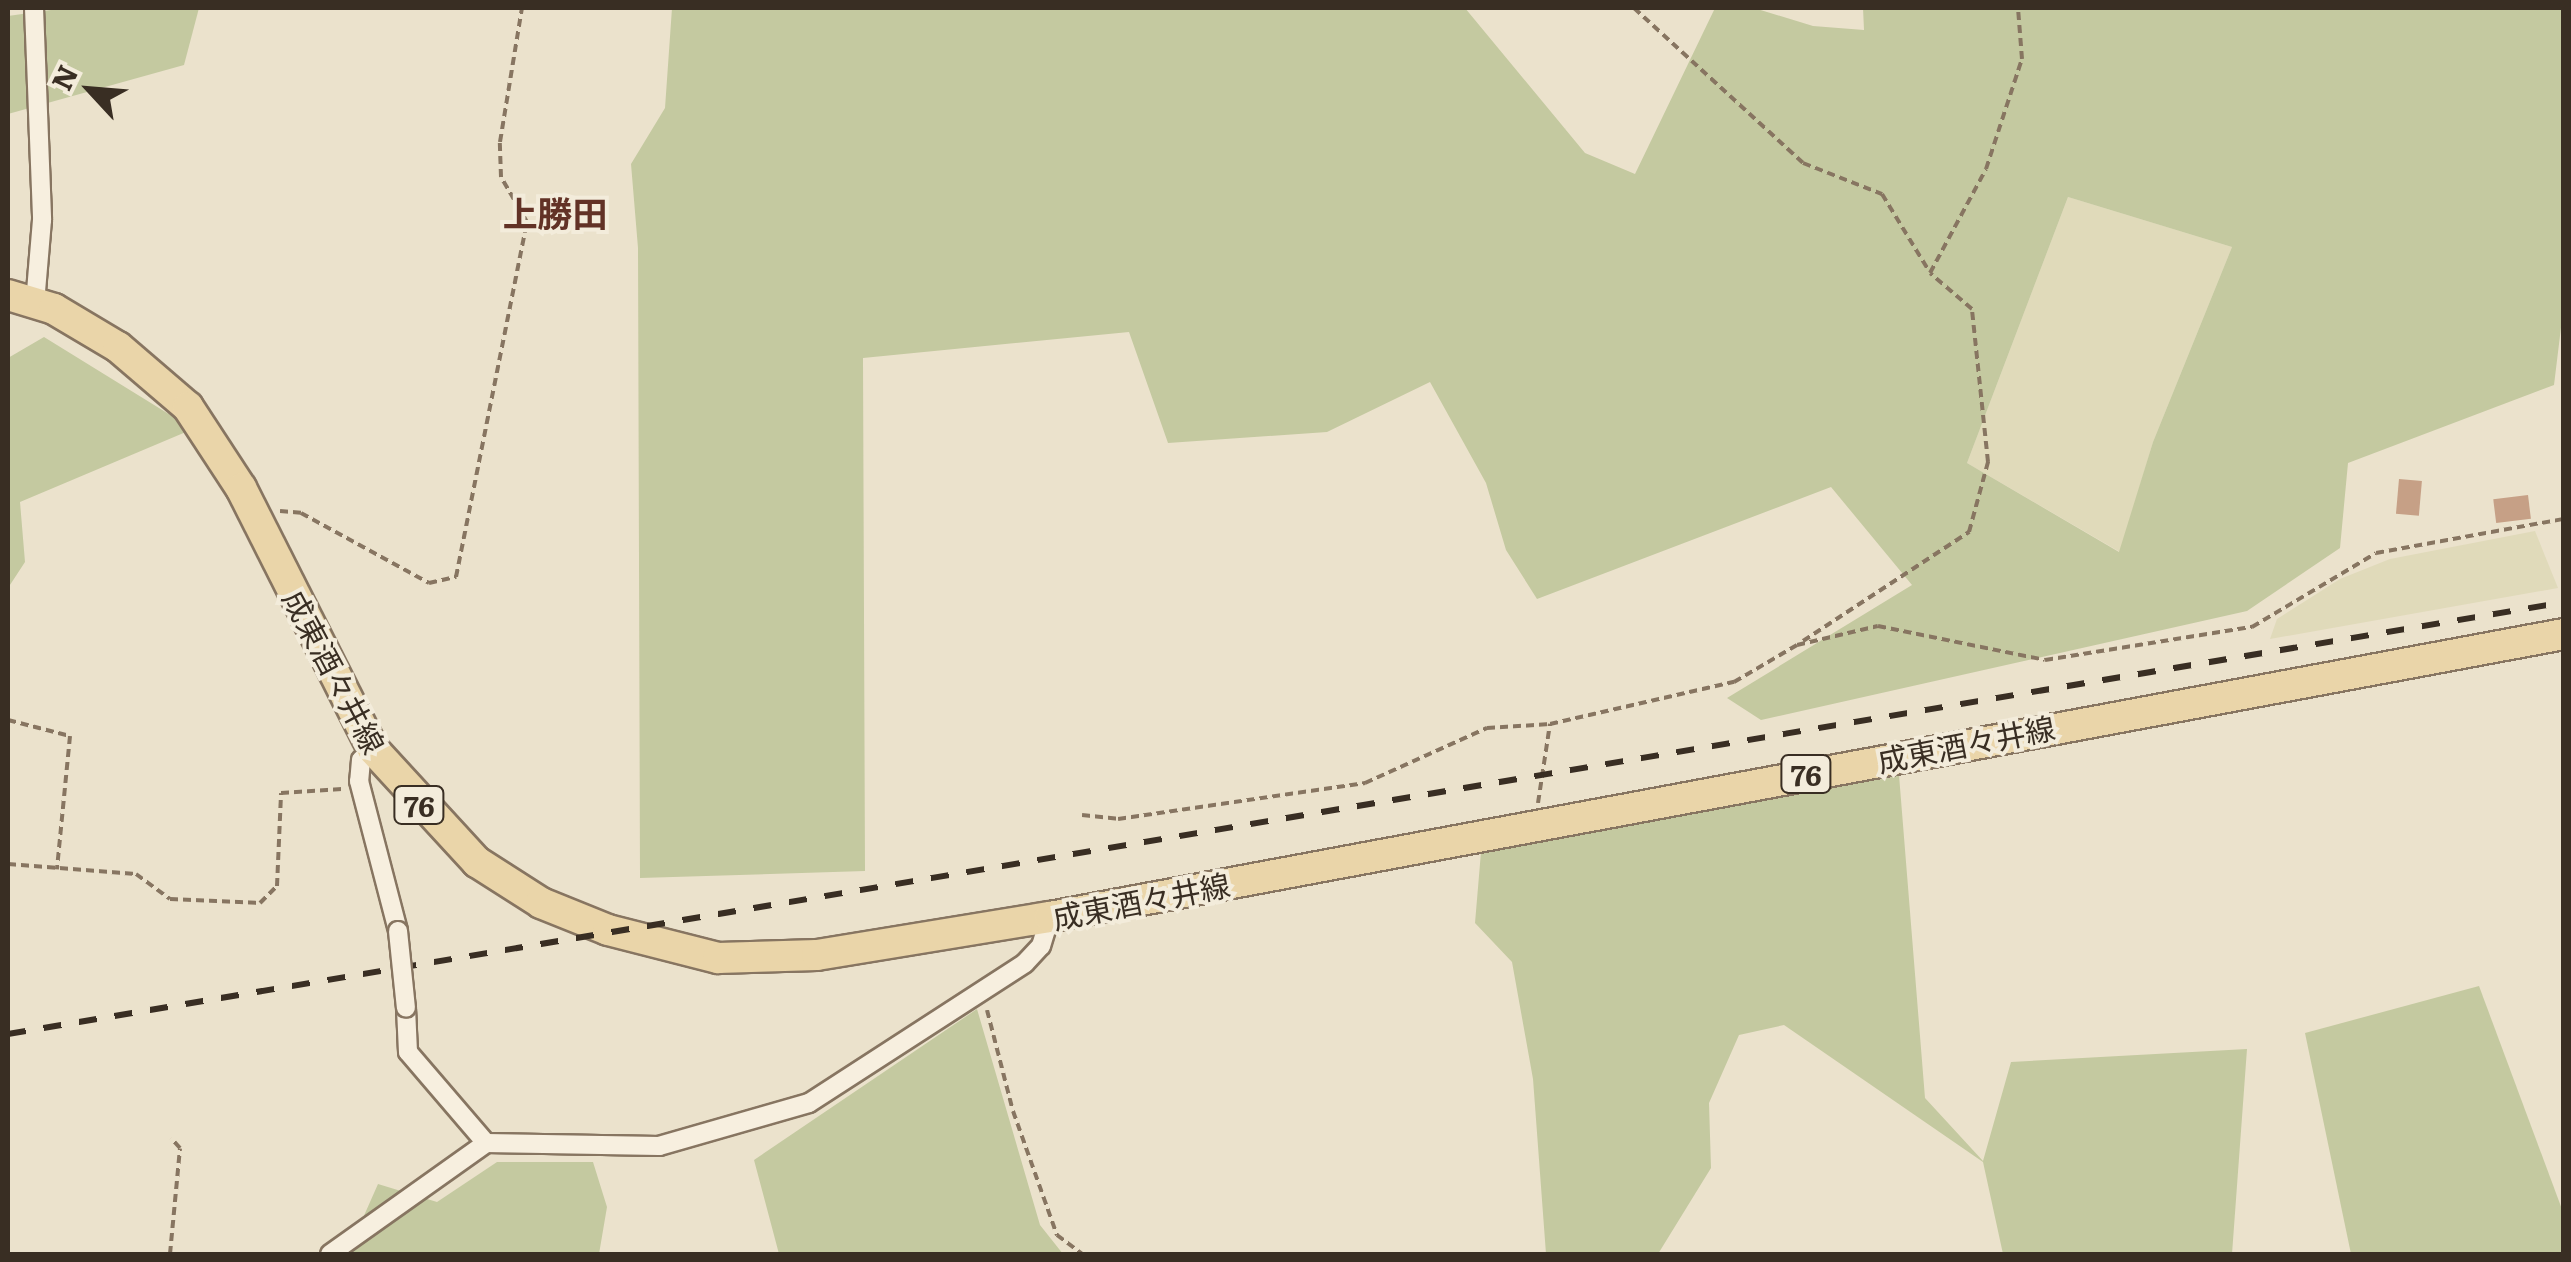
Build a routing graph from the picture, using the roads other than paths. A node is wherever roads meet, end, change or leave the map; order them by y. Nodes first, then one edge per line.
1 (34, 8) edge
2 (21, 299) edge
3 (2564, 634) edge
4 (373, 749) junction
5 (1050, 917) junction
6 (486, 1143) junction
7 (330, 1254) edge

1 - 2 street
2 - 4 main road, 成東酒々井線 / 76
3 - 5 main road, 成東酒々井線 / 76
4 - 5 main road, 成東酒々井線 / 76
4 - 6 street, bridge
5 - 6 street
6 - 7 street

